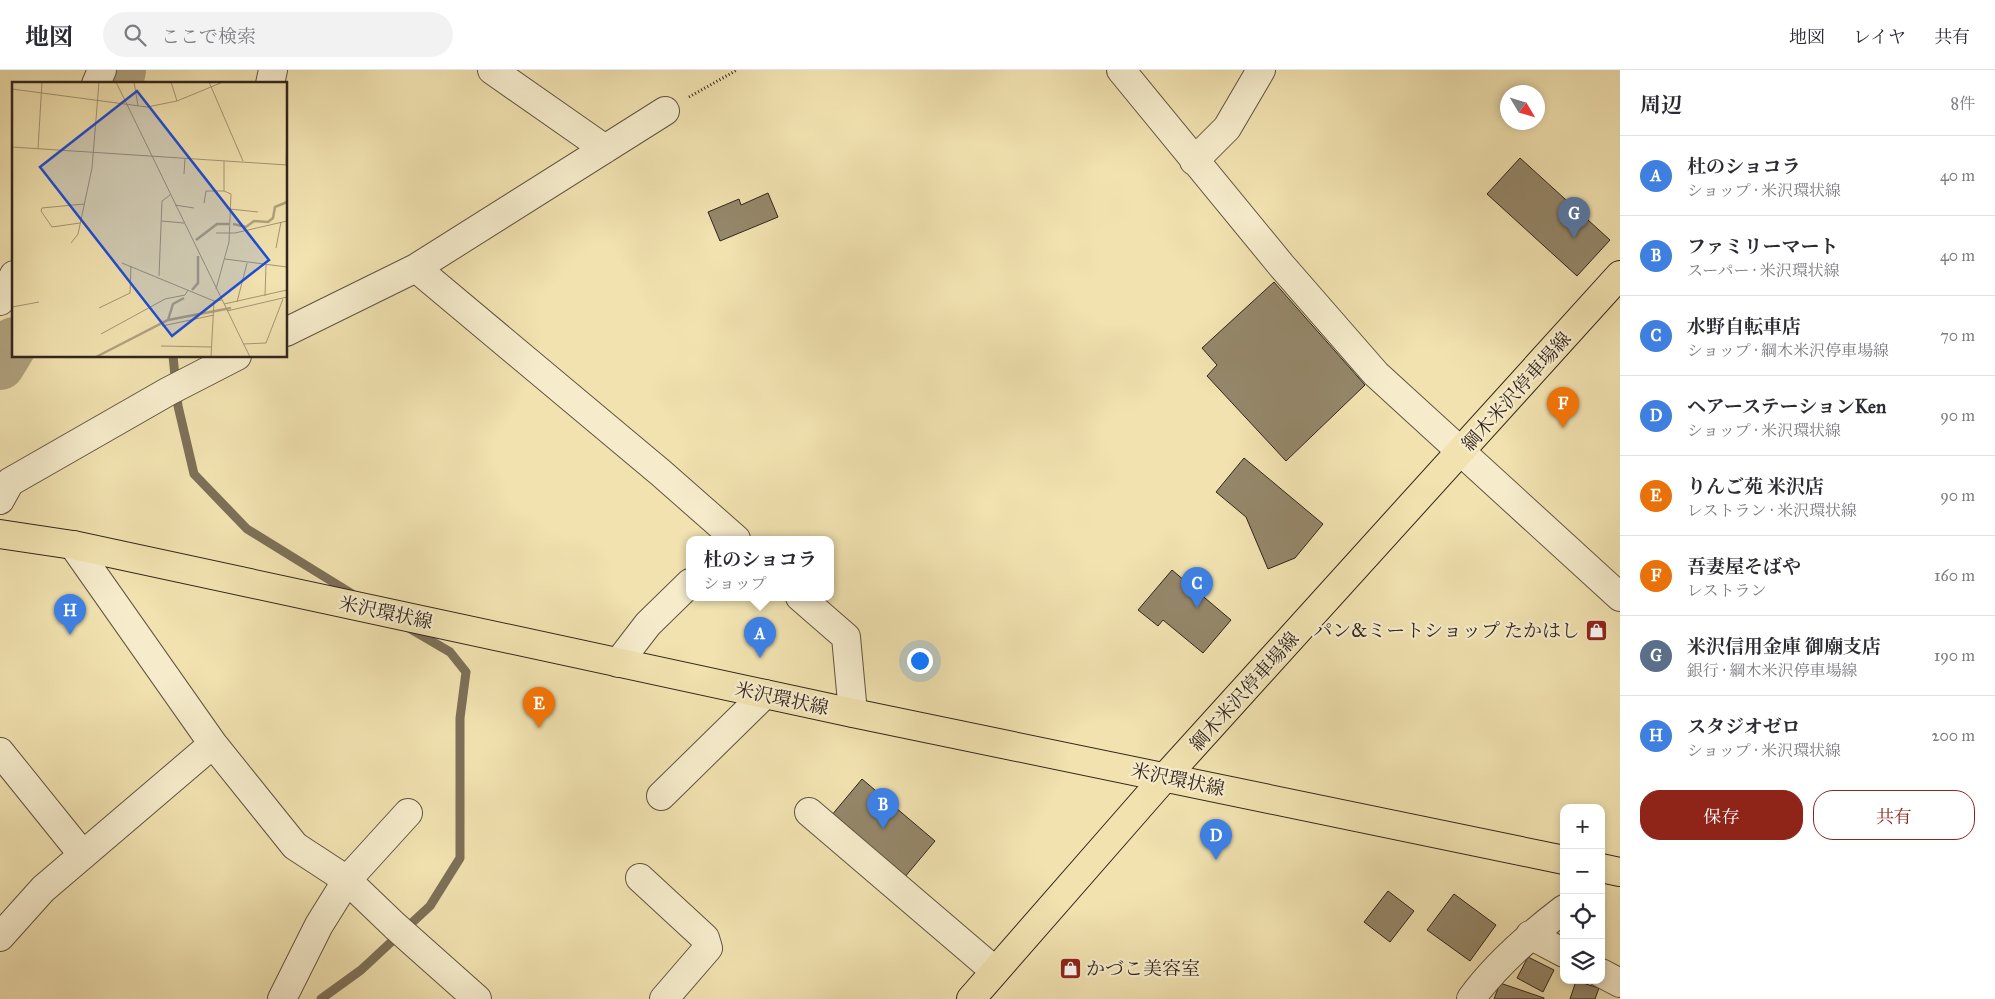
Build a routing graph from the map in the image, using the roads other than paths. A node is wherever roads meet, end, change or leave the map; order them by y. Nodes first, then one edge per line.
1 (102, 70) edge
2 (492, 70) edge
3 (1121, 70) edge
4 (1261, 70) edge
5 (97, 82) edge
6 (665, 112) road end
7 (605, 150) junction
8 (1194, 161) junction
9 (416, 268) junction
10 (1620, 275) edge
11 (12, 278) edge
12 (0, 301) edge
13 (288, 331) edge
14 (232, 358) edge
15 (188, 375) edge
16 (1461, 452) junction
17 (3, 486) edge
18 (0, 534) edge
19 (733, 536) edge
20 (73, 545) junction
21 (686, 587) edge
22 (1620, 597) edge
23 (804, 601) edge
24 (618, 662) junction
25 (765, 694) junction
26 (853, 713) junction
27 (213, 744) junction
28 (0, 752) edge
29 (1166, 776) junction
30 (661, 796) dead end
31 (809, 812) dead end
32 (408, 813) dead end
33 (83, 855) junction
34 (1560, 859) edge
35 (640, 878) dead end
36 (348, 880) junction
37 (1560, 912) edge
38 (1530, 935) junction
39 (0, 937) edge
40 (1560, 951) edge
41 (996, 971) junction
42 (1605, 975) edge
43 (1620, 983) edge
44 (282, 999) edge
45 (477, 999) edge
46 (664, 999) edge
47 (971, 999) edge
48 (1471, 999) edge

1 - 5 street
2 - 7 street
3 - 8 street
4 - 8 street
6 - 7 street
7 - 9 street
8 - 16 street
9 - 13 street
9 - 19 street
10 - 16 main road, 綱木米沢停車場線
11 - 12 street
14 - 15 street
15 - 17 street
16 - 22 street
16 - 29 main road, 綱木米沢停車場線
18 - 20 main road, 米沢環状線
20 - 24 main road, 米沢環状線
20 - 27 street
21 - 24 street
23 - 26 street
24 - 25 main road, 米沢環状線
25 - 26 main road, 米沢環状線
25 - 30 street
26 - 29 main road, 米沢環状線
27 - 33 street
27 - 36 street
28 - 33 street
29 - 34 main road, 米沢環状線
29 - 41 main road, 綱木米沢停車場線
31 - 41 street
32 - 36 street
33 - 39 street
35 - 46 street
36 - 44 street
36 - 45 street
37 - 38 street
38 - 40 street
38 - 48 street
41 - 47 main road, 綱木米沢停車場線
42 - 43 street

